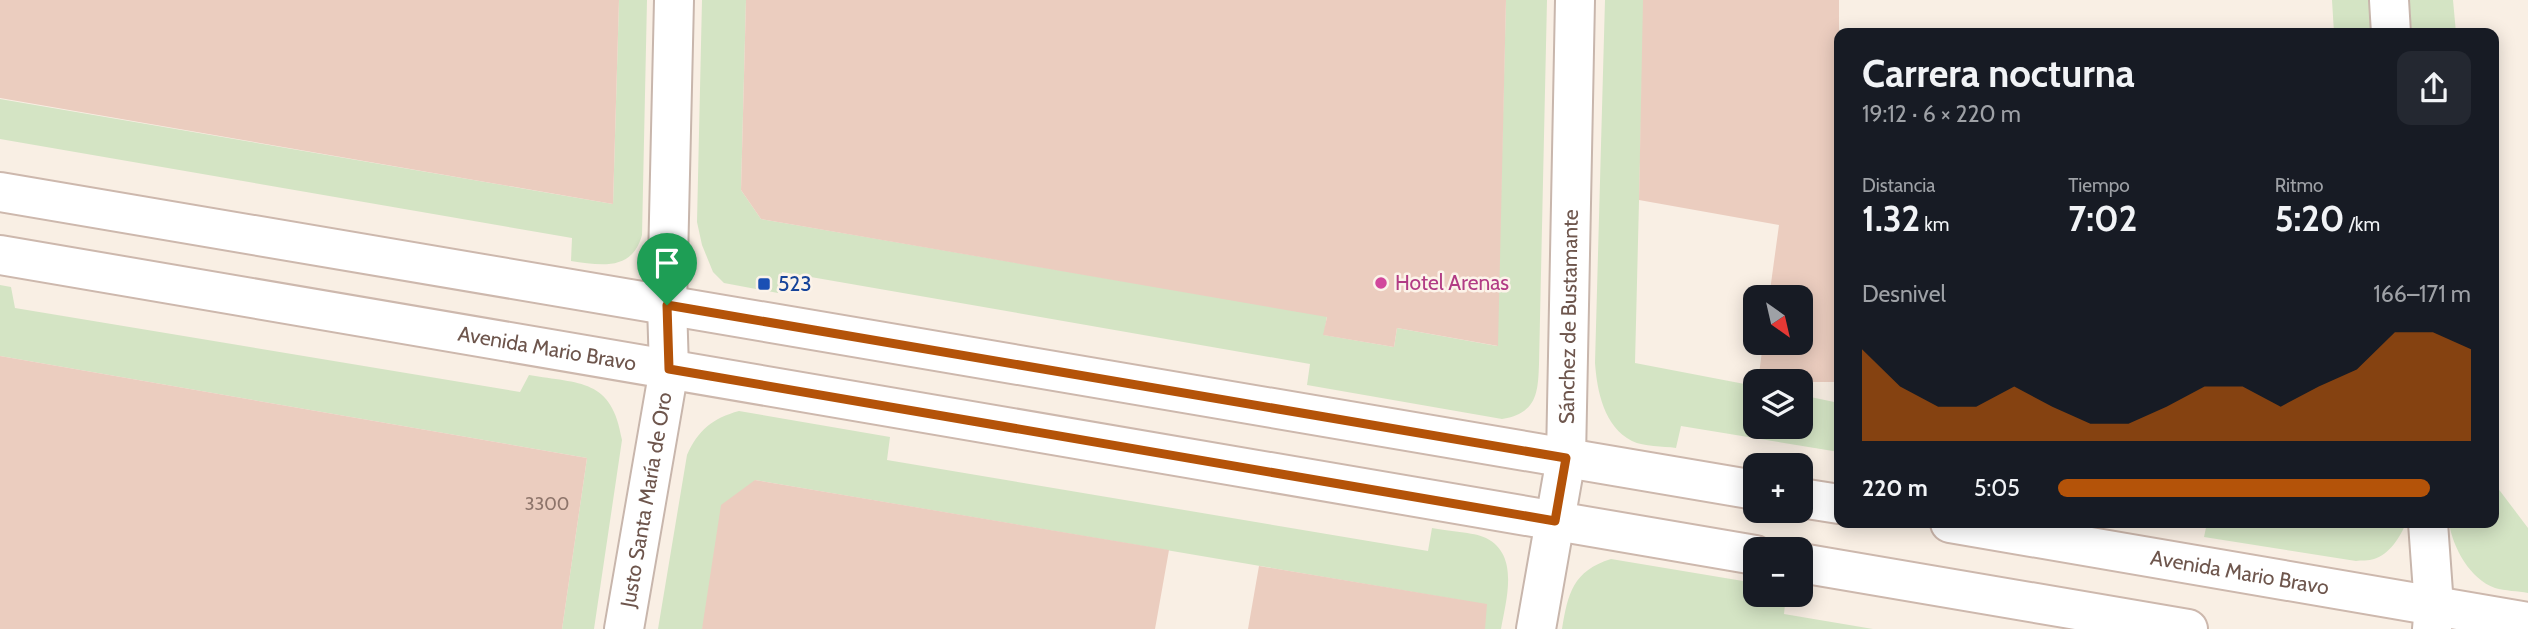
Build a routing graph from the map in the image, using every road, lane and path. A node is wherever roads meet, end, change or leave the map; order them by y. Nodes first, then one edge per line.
1 (674, 0) edge
2 (1575, 0) edge
3 (2389, 0) edge
4 (2391, 28) edge
5 (0, 191) edge
6 (0, 255) edge
7 (667, 305) junction
8 (669, 369) junction
9 (1566, 458) junction
10 (1743, 488) edge
11 (1813, 500) edge
12 (1834, 503) edge
13 (1555, 521) junction
14 (1975, 528) edge
15 (2428, 528) edge
16 (1743, 553) edge
17 (1813, 565) edge
18 (2433, 618) edge
19 (2528, 622) edge
20 (624, 629) edge
21 (1536, 629) edge
22 (2188, 629) edge

1 - 7 main road, Justo Santa María de Oro
2 - 9 main road, Sánchez de Bustamante
3 - 4 main road
5 - 7 main road
6 - 8 main road, Avenida Mario Bravo
7 - 8 main road, Justo Santa María de Oro
7 - 9 main road
8 - 13 main road, Avenida Mario Bravo
8 - 20 main road, Justo Santa María de Oro
9 - 10 main road
9 - 13 main road, Sánchez de Bustamante
11 - 12 main road
13 - 16 main road, Avenida Mario Bravo
13 - 21 main road, Sánchez de Bustamante
14 - 18 main road, Avenida Mario Bravo
15 - 18 main road
17 - 22 main road
18 - 19 main road, Avenida Mario Bravo

